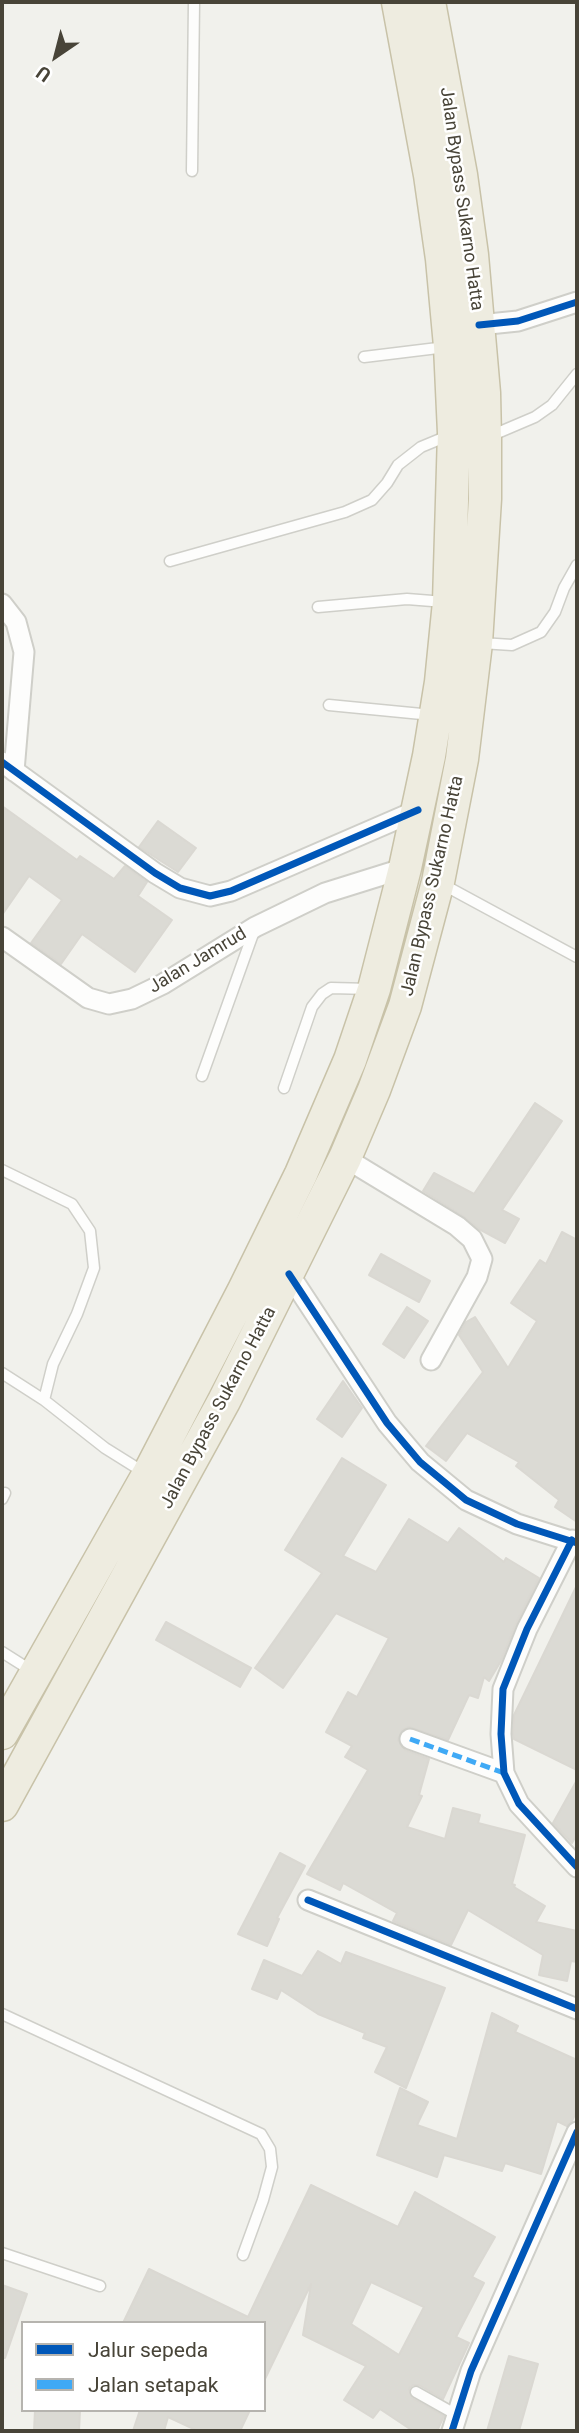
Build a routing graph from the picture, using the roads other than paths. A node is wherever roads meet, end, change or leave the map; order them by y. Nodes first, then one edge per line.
1 (194, 2) edge
2 (398, 2) edge
3 (429, 2) edge
4 (192, 171) dead end
5 (577, 302) edge
6 (479, 325) junction
7 (450, 346) junction
8 (364, 357) dead end
9 (577, 374) edge
10 (454, 433) junction
11 (485, 438) junction
12 (170, 561) dead end
13 (577, 565) edge
14 (449, 602) junction
15 (2, 604) edge
16 (318, 607) dead end
17 (476, 643) junction
18 (330, 705) dead end
19 (436, 715) junction
20 (8, 767) edge
21 (418, 810) junction
22 (405, 868) junction
23 (438, 882) junction
24 (255, 927) junction
25 (2, 937) edge
26 (577, 957) edge
27 (374, 989) junction
28 (202, 1076) dead end
29 (284, 1088) dead end
30 (345, 1158) junction
31 (2, 1170) edge
32 (289, 1274) junction
33 (431, 1360) dead end
34 (2, 1373) edge
35 (44, 1400) junction
36 (148, 1475) junction
37 (575, 1541) edge
38 (2, 1652) edge
39 (35, 1673) junction
40 (2, 1733) edge
41 (410, 1739) dead end
42 (504, 1773) junction
43 (2, 1805) edge
44 (577, 1867) edge
45 (308, 1900) dead end
46 (577, 2009) edge
47 (2, 2014) edge
48 (577, 2132) edge
49 (2, 2253) edge
50 (243, 2255) dead end
51 (100, 2286) dead end
52 (416, 2392) dead end
53 (454, 2423) edge

1 - 4 lane
2 - 7 highway, Jalan Bypass Sukarno Hatta
3 - 6 highway, Jalan Bypass Sukarno Hatta
5 - 6 street
6 - 11 highway, Jalan Bypass Sukarno Hatta
7 - 8 lane
7 - 10 highway, Jalan Bypass Sukarno Hatta
9 - 11 lane
10 - 12 lane
10 - 14 highway, Jalan Bypass Sukarno Hatta
11 - 17 highway, Jalan Bypass Sukarno Hatta
13 - 17 lane
14 - 16 lane
14 - 19 highway, Jalan Bypass Sukarno Hatta
15 - 20 street
17 - 23 highway, Jalan Bypass Sukarno Hatta
18 - 19 lane
19 - 21 highway, Jalan Bypass Sukarno Hatta
20 - 21 street
21 - 22 highway, Jalan Bypass Sukarno Hatta
22 - 24 street, Jalan Jamrud
22 - 27 highway, Jalan Bypass Sukarno Hatta
23 - 26 lane
23 - 30 highway, Jalan Bypass Sukarno Hatta
24 - 25 street, Jalan Jamrud
24 - 28 lane
27 - 29 lane
27 - 36 highway, Jalan Bypass Sukarno Hatta
30 - 32 highway, Jalan Bypass Sukarno Hatta
30 - 33 street
31 - 35 lane
32 - 37 street
32 - 43 highway, Jalan Bypass Sukarno Hatta
34 - 35 lane
35 - 36 lane
36 - 39 highway, Jalan Bypass Sukarno Hatta
37 - 42 street
38 - 39 lane
39 - 40 highway, Jalan Bypass Sukarno Hatta
41 - 42 street
42 - 44 street
45 - 46 street
47 - 50 lane
48 - 53 street
49 - 51 lane
52 - 53 lane

